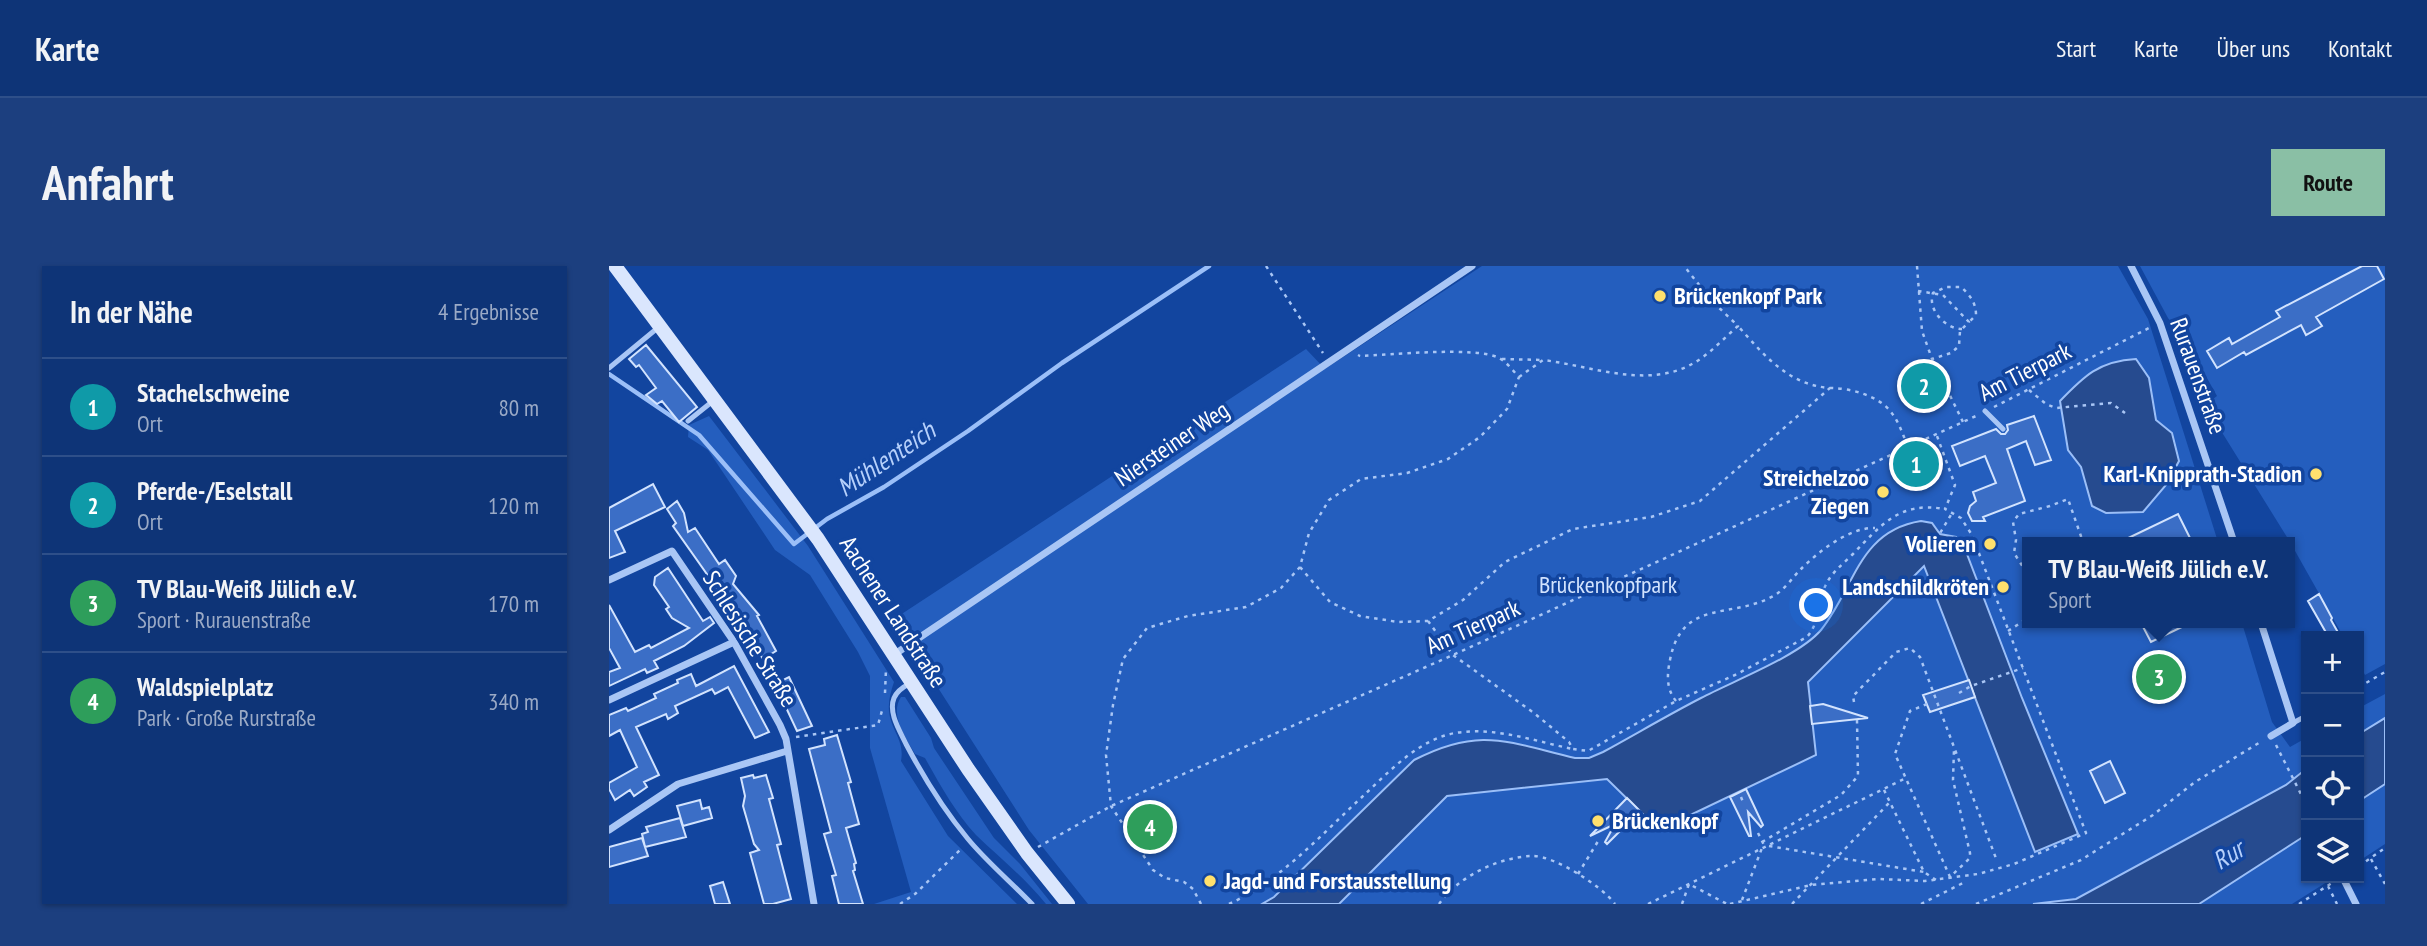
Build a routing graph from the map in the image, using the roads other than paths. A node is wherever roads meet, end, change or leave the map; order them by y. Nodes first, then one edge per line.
1 (615, 266) edge
2 (1472, 266) edge
3 (2131, 266) edge
4 (660, 326) junction
5 (611, 366) edge
6 (715, 400) junction
7 (1985, 411) road end
8 (688, 421) dead end
9 (2003, 429) dead end
10 (2232, 537) edge
11 (609, 580) edge
12 (2262, 628) edge
13 (734, 642) junction
14 (895, 654) junction
15 (912, 682) junction
16 (609, 700) edge
17 (2301, 719) edge
18 (2293, 723) junction
19 (2271, 736) road end
20 (787, 751) junction
21 (609, 830) edge
22 (2345, 883) edge
23 (814, 904) edge
24 (1032, 904) edge
25 (1068, 904) edge
26 (2356, 904) edge

1 - 4 main road, Aachener Landstraße
2 - 14 street, Niersteiner Weg
3 - 10 street, Rurauenstraße
4 - 5 lane
4 - 6 main road, Aachener Landstraße
6 - 8 lane
6 - 14 main road, Aachener Landstraße
7 - 9 lane
11 - 13 street, Schlesische Straße
12 - 18 street
13 - 16 street
13 - 20 street, Schlesische Straße
14 - 15 main road, Aachener Landstraße
15 - 24 lane
15 - 25 main road, Aachener Landstraße
17 - 18 lane
18 - 19 street
20 - 21 street
20 - 23 street, Schlesische Straße
22 - 26 street

